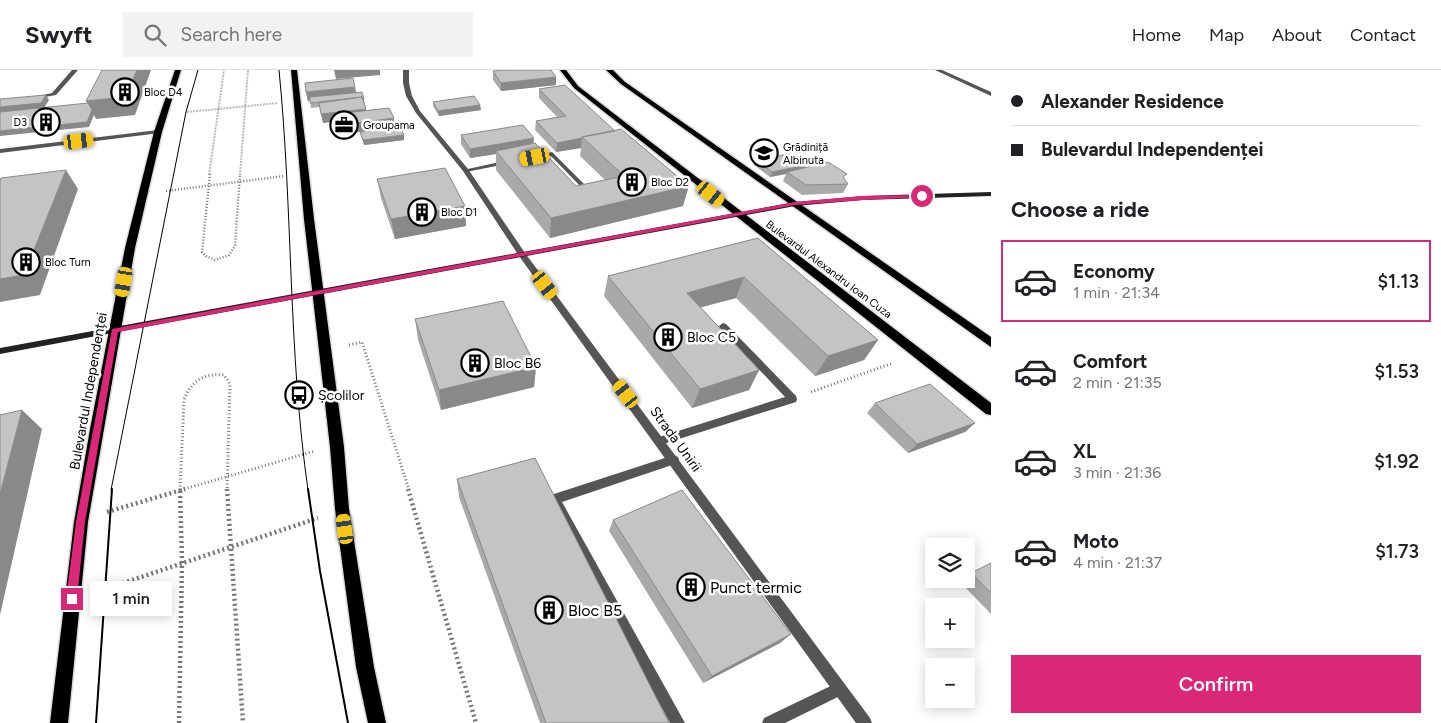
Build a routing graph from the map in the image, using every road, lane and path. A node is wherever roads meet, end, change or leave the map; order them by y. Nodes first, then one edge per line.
1 (76, 70) edge
2 (178, 70) edge
3 (224, 70) edge
4 (248, 70) edge
5 (294, 70) edge
6 (406, 70) edge
7 (563, 70) edge
8 (609, 70) edge
9 (938, 70) edge
10 (991, 94) edge
11 (26, 99) edge
12 (296, 101) junction
13 (244, 106) junction
14 (218, 109) junction
15 (164, 115) junction
16 (158, 132) junction
17 (0, 151) edge
18 (524, 160) edge
19 (514, 161) edge
20 (466, 170) junction
21 (304, 174) junction
22 (239, 182) junction
23 (208, 186) junction
24 (584, 187) edge
25 (143, 194) junction
26 (991, 194) edge
27 (795, 204) junction
28 (736, 214) junction
29 (522, 254) junction
30 (318, 293) junction
31 (723, 326) dead end
32 (115, 330) junction
33 (991, 343) edge
34 (0, 351) edge
35 (326, 351) junction
36 (919, 354) junction
37 (792, 398) junction
38 (991, 410) edge
39 (660, 441) junction
40 (337, 447) junction
41 (674, 460) junction
42 (226, 476) junction
43 (180, 491) junction
44 (342, 509) junction
45 (81, 522) junction
46 (230, 547) junction
47 (182, 562) junction
48 (72, 599) junction
49 (839, 689) junction
50 (59, 723) edge
51 (179, 723) edge
52 (243, 723) edge
53 (377, 723) edge
54 (476, 723) edge
55 (678, 723) edge
56 (769, 723) edge
57 (865, 723) edge

1 - 11 street
2 - 15 main road, Bulevardul Independenței
3 - 14 path
4 - 13 path
5 - 12 main road
6 - 20 street, Strada Unirii
7 - 28 main road, Bulevardul Alexandru Ioan Cuza
8 - 27 main road
9 - 10 street
12 - 13 path
12 - 21 main road
13 - 14 path
13 - 22 path
14 - 15 path
14 - 23 path
15 - 16 main road, Bulevardul Independenței
16 - 17 street
16 - 25 main road, Bulevardul Independenței
18 - 24 street
19 - 20 street
20 - 29 street, Strada Unirii
21 - 22 path
21 - 30 main road
22 - 23 path
22 - 23 path
23 - 25 path
25 - 32 main road, Bulevardul Independenței
26 - 27 main road
27 - 28 main road
27 - 33 main road
28 - 29 main road
28 - 36 main road, Bulevardul Alexandru Ioan Cuza
29 - 30 main road
29 - 39 street, Strada Unirii
30 - 32 main road
30 - 35 main road
31 - 37 street
32 - 34 main road
32 - 45 main road, Bulevardul Independenței
35 - 40 main road
35 - 54 path
36 - 37 path
36 - 38 main road, Bulevardul Alexandru Ioan Cuza
37 - 39 street
39 - 41 street, Strada Unirii
40 - 42 path
40 - 44 main road
41 - 49 street, Strada Unirii
41 - 55 street
42 - 43 path
42 - 43 path
42 - 46 path
43 - 45 path
43 - 47 path
44 - 46 path
44 - 53 main road
45 - 48 main road, Bulevardul Independenței
46 - 47 path
46 - 52 path
47 - 48 path
47 - 51 path
48 - 50 main road, Bulevardul Independenței
49 - 56 street
49 - 57 street, Strada Unirii

